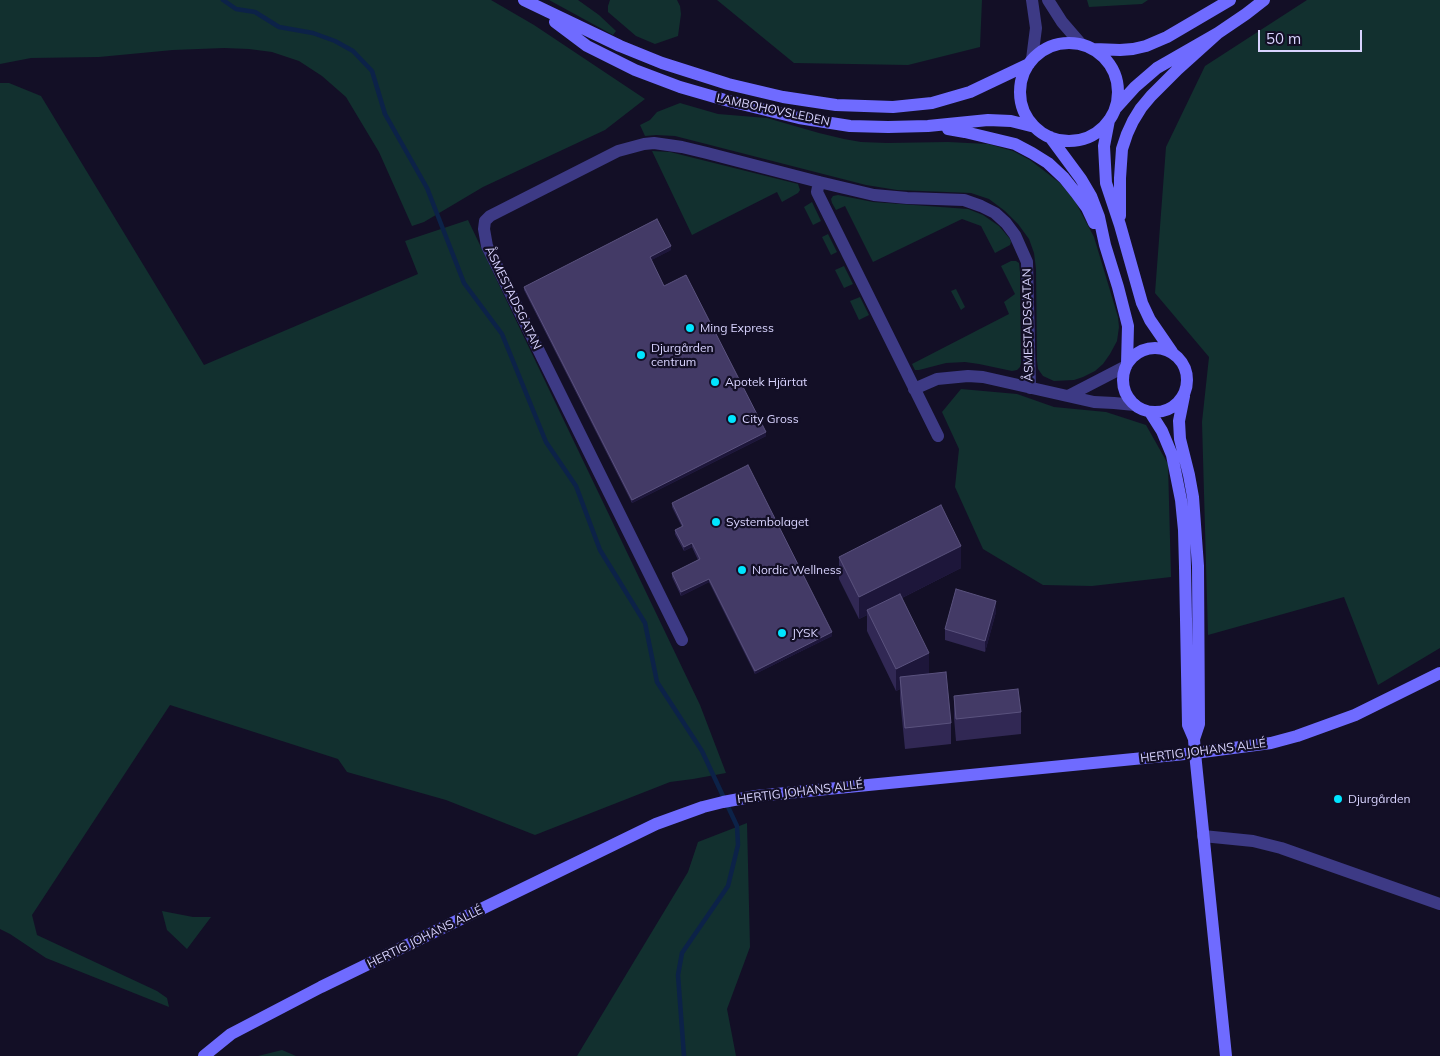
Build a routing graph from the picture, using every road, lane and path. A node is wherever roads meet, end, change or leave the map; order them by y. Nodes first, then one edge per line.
1 (1032, 0) edge
2 (1048, 0) edge
3 (1230, 0) edge
4 (1264, 0) edge
5 (529, 2) edge
6 (1218, 33) junction
7 (1080, 44) junction
8 (1094, 49) junction
9 (1031, 61) junction
10 (1112, 115) junction
11 (928, 126) junction
12 (1035, 127) junction
13 (1050, 137) junction
14 (819, 182) junction
15 (1120, 225) junction
16 (1105, 245) junction
17 (1172, 352) junction
18 (1127, 365) junction
19 (1030, 388) junction
20 (914, 389) junction
21 (1068, 396) junction
22 (1184, 396) junction
23 (1135, 405) junction
24 (1150, 412) junction
25 (938, 436) dead end
26 (682, 640) dead end
27 (1440, 673) edge
28 (1194, 739) junction
29 (1195, 753) junction
30 (1203, 836) junction
31 (1440, 904) edge
32 (204, 1056) edge
33 (1226, 1056) edge

1 - 9 street
2 - 7 street
3 - 8 street
4 - 6 street
5 - 9 street, LAMBOHOVSLEDEN
5 - 11 street, LAMBOHOVSLEDEN
6 - 10 street
6 - 15 street
7 - 8 street
7 - 9 street
8 - 10 street
9 - 12 street
10 - 13 street
10 - 15 street
11 - 12 street, LAMBOHOVSLEDEN
11 - 16 street
12 - 13 street
13 - 16 street
14 - 19 street, ÅSMESTADSGATAN
14 - 20 street
14 - 26 street, ÅSMESTADSGATAN
15 - 17 street
16 - 18 street
17 - 18 street
17 - 22 street
18 - 21 street
18 - 23 street
19 - 20 street, ÅSMESTADSGATAN
19 - 21 street, ÅSMESTADSGATAN
20 - 25 street
21 - 23 street, ÅSMESTADSGATAN
22 - 24 street
22 - 28 street
23 - 24 street
24 - 28 street
27 - 29 street, HERTIG JOHANS ALLÉ
28 - 29 street
29 - 30 street
29 - 32 street, HERTIG JOHANS ALLÉ
30 - 31 street
30 - 33 street

